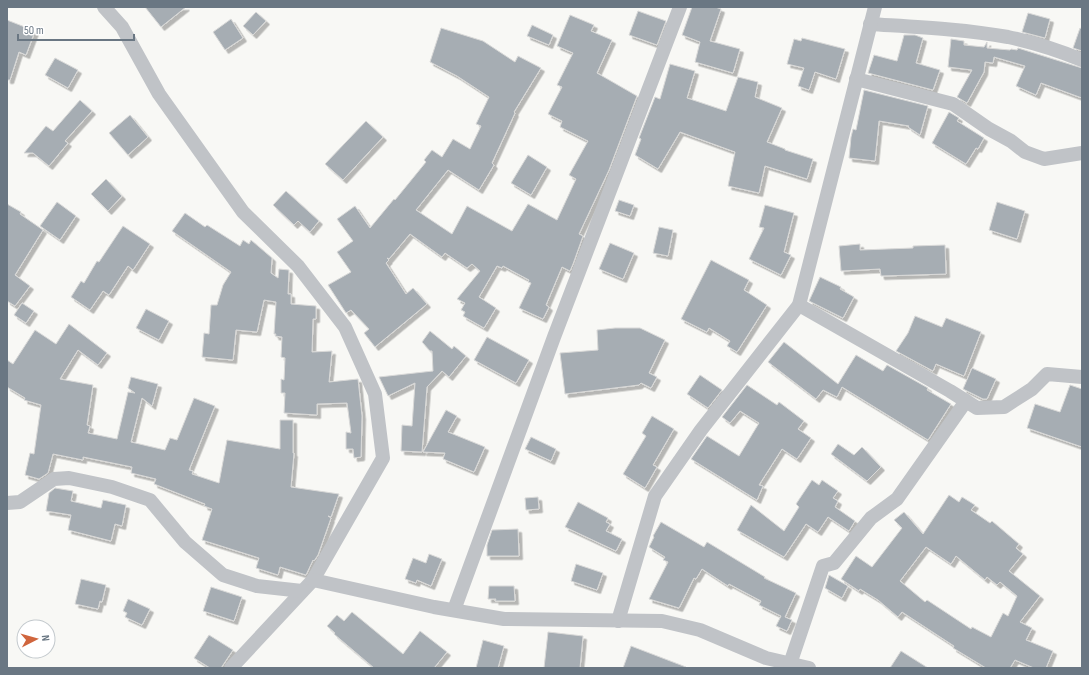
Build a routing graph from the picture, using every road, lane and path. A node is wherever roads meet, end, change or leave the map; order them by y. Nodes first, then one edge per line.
1 (104, 7) edge
2 (680, 7) edge
3 (875, 7) edge
4 (870, 24) junction
5 (1082, 60) edge
6 (856, 79) junction
7 (1082, 154) edge
8 (799, 305) junction
9 (1082, 377) edge
10 (966, 401) junction
11 (7, 504) edge
12 (313, 580) junction
13 (302, 591) junction
14 (454, 610) junction
15 (618, 621) junction
16 (790, 664) junction
17 (231, 668) edge
18 (809, 668) edge

1 - 12 street
2 - 14 street
3 - 4 street
4 - 5 street
4 - 6 street
6 - 7 street
6 - 8 street
8 - 10 street
8 - 15 street
9 - 10 street
10 - 16 street
11 - 13 street
12 - 13 street
12 - 14 street
13 - 17 street
14 - 15 street
15 - 16 street
16 - 18 street

